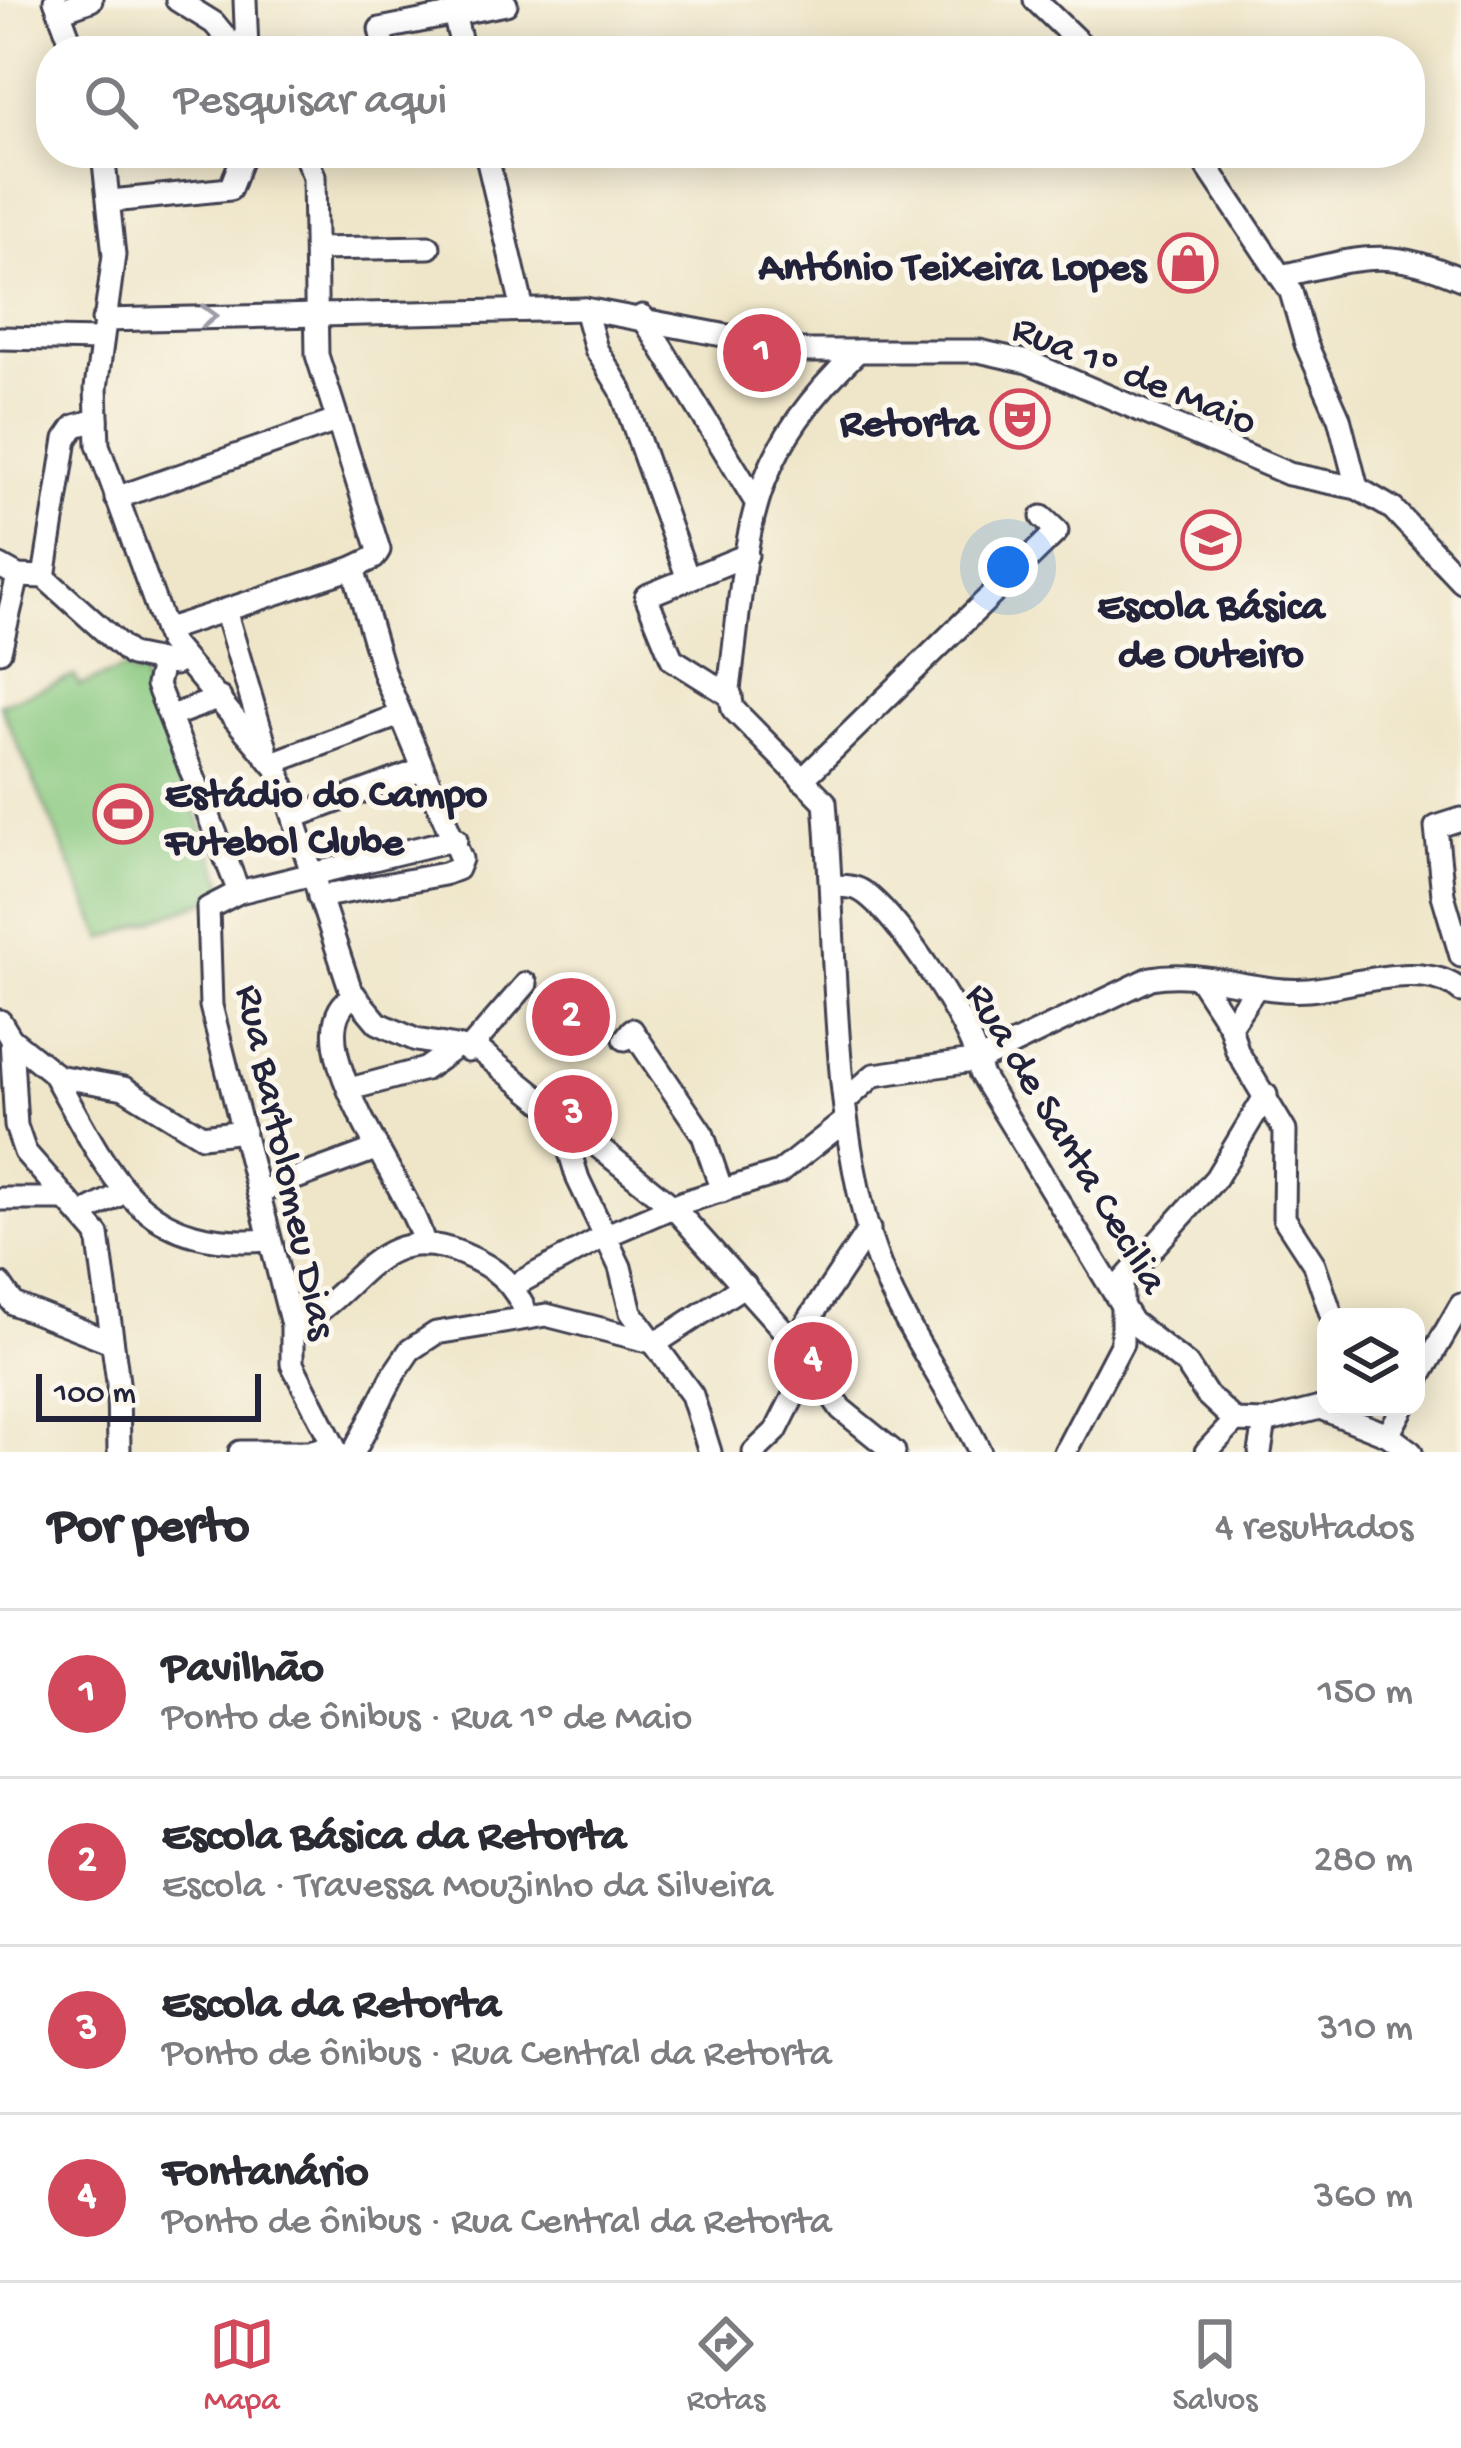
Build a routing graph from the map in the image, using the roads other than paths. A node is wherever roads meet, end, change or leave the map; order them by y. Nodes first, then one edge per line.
1 (91, 0) edge
2 (177, 0) edge
3 (244, 0) edge
4 (1035, 0) edge
5 (506, 4) dead end
6 (58, 5) edge
7 (454, 14) junction
8 (69, 36) edge
9 (225, 36) edge
10 (246, 36) edge
11 (382, 36) edge
12 (459, 36) edge
13 (1072, 36) edge
14 (106, 168) edge
15 (238, 168) edge
16 (311, 168) edge
17 (490, 168) edge
18 (1208, 168) edge
19 (111, 200) junction
20 (429, 247) dead end
21 (316, 249) junction
22 (1280, 276) junction
23 (1461, 279) edge
24 (585, 309) junction
25 (523, 310) junction
26 (314, 313) junction
27 (642, 316) junction
28 (103, 330) junction
29 (0, 338) edge
30 (858, 351) junction
31 (97, 420) junction
32 (336, 421) junction
33 (1357, 488) junction
34 (116, 498) junction
35 (754, 499) junction
36 (1042, 517) dead end
37 (747, 555) junction
38 (353, 568) junction
39 (9, 571) edge
40 (44, 577) junction
41 (688, 578) junction
42 (1461, 581) edge
43 (225, 610) junction
44 (165, 630) junction
45 (0, 651) edge
46 (187, 662) junction
47 (162, 664) junction
48 (731, 696) junction
49 (220, 698) junction
50 (400, 715) junction
51 (171, 716) junction
52 (271, 761) junction
53 (422, 770) junction
54 (802, 780) junction
55 (294, 817) junction
56 (1461, 819) edge
57 (456, 839) junction
58 (313, 872) junction
59 (832, 886) junction
60 (238, 892) junction
61 (319, 897) junction
62 (1461, 956) edge
63 (1198, 978) junction
64 (1457, 983) edge
65 (526, 984) dead end
66 (1255, 989) junction
67 (355, 995) junction
68 (1230, 1026) junction
69 (6, 1030) edge
70 (626, 1039) dead end
71 (460, 1050) junction
72 (980, 1060) junction
73 (52, 1073) junction
74 (350, 1089) junction
75 (1266, 1095) junction
76 (845, 1110) junction
77 (560, 1120) junction
78 (244, 1131) junction
79 (376, 1149) junction
80 (722, 1191) junction
81 (123, 1192) junction
82 (258, 1192) junction
83 (0, 1199) edge
84 (62, 1199) junction
85 (673, 1207) junction
86 (82, 1214) junction
87 (869, 1229) junction
88 (605, 1236) junction
89 (268, 1240) junction
90 (424, 1245) junction
91 (0, 1284) edge
92 (514, 1285) junction
93 (745, 1285) junction
94 (1123, 1304) junction
95 (1461, 1305) edge
96 (1329, 1308) edge
97 (528, 1317) junction
98 (292, 1325) junction
99 (111, 1342) junction
100 (656, 1342) junction
101 (794, 1342) junction
102 (808, 1366) junction
103 (1425, 1367) edge
104 (1317, 1400) edge
105 (1354, 1416) edge
106 (1398, 1416) edge
107 (1234, 1421) junction
108 (1264, 1422) junction
109 (1388, 1436) junction
110 (341, 1450) edge
111 (119, 1452) edge
112 (240, 1452) edge
113 (710, 1452) edge
114 (754, 1452) edge
115 (894, 1452) edge
116 (980, 1452) edge
117 (1065, 1452) edge
118 (1206, 1452) edge
119 (1260, 1452) edge
120 (1411, 1452) edge

1 - 6 street
2 - 9 street
3 - 10 street
4 - 13 street
5 - 7 street
6 - 8 street
7 - 11 street
7 - 12 street
14 - 19 street
15 - 19 street
16 - 21 street
17 - 25 street
18 - 22 street
19 - 28 street
20 - 21 street
21 - 26 street
22 - 23 street
22 - 33 street
24 - 25 street, Rua 1º de Maio
24 - 27 street, Rua 1º de Maio
24 - 41 street
25 - 26 street, Rua 1º de Maio
28 -> 26 street
26 - 32 street
27 - 30 street, Rua 1º de Maio
27 - 35 street
28 - 29 street
28 - 31 street
30 - 33 street, Rua 1º de Maio
30 - 35 street
31 - 34 street
31 - 40 street
32 - 34 street
32 - 38 street
33 - 42 street, Rua 1º de Maio
34 - 44 street
35 - 37 street
36 - 54 street
37 - 41 street
37 - 48 street
38 - 43 street
38 - 50 street
39 - 40 street
39 - 45 street
40 - 47 street
41 - 48 street
43 - 44 street
43 - 52 street
44 - 46 street
46 - 47 street
46 - 49 street
47 - 51 street
48 - 54 street
49 - 51 street
49 - 52 street
50 - 52 street
50 - 53 street
51 - 60 street
52 - 55 street
53 - 55 street
53 - 57 street
54 - 59 street
55 - 58 street
56 - 62 street
57 - 58 street
57 - 61 street
58 - 60 street
58 - 61 street
59 - 72 street, Rua de Santa Cecilia
59 - 76 street
60 - 78 street, Rua Bartolomeu Dias
61 - 67 street
63 - 66 street
63 - 68 street
63 - 72 street
64 - 66 street
65 - 71 street
66 - 68 street
67 - 71 street
67 - 74 street
68 - 75 street
69 - 73 street
69 - 84 street
70 - 80 street
71 - 74 street
71 - 77 street
72 - 76 street
72 - 94 street, Rua de Santa Cecilia
73 - 78 street
73 - 81 street
74 - 79 street
75 - 94 street
75 - 96 street
76 - 80 street
76 - 87 street
77 - 85 street
77 - 88 street
78 - 82 street, Rua Bartolomeu Dias
79 - 82 street
79 - 90 street
80 - 85 street
81 - 86 street
81 - 89 street
82 - 89 street, Rua Bartolomeu Dias
83 - 84 street
84 - 86 street
85 - 88 street
85 - 93 street
86 - 99 street
87 - 101 street
87 - 116 street
88 - 92 street
88 - 100 street
89 - 98 street, Rua Bartolomeu Dias
90 - 92 street
90 - 98 street
91 - 99 street
92 - 97 street
93 - 100 street
93 - 101 street
94 - 107 street, Rua de Santa Cecilia
94 - 117 street
95 - 103 street
97 - 100 street
97 - 110 street
98 - 110 street, Rua Bartolomeu Dias
99 - 111 street
100 - 113 street
101 - 102 street
102 - 114 street
102 - 115 street
104 - 108 street
105 - 109 street
106 - 109 street
107 - 108 street
107 - 118 street
108 - 119 street
109 - 120 street
110 - 112 street

